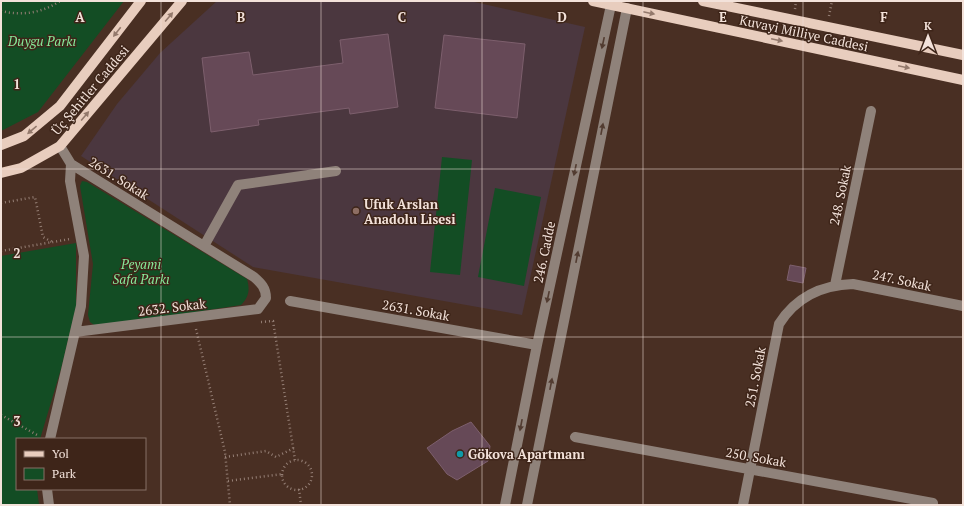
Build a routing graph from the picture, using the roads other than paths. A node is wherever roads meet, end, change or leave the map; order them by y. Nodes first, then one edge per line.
1 (141, 1) edge
2 (182, 1) edge
3 (593, 1) edge
4 (703, 1) edge
5 (612, 3) edge
6 (627, 5) edge
7 (963, 55) edge
8 (963, 80) edge
9 (871, 111) dead end
10 (1, 145) edge
11 (60, 146) junction
12 (71, 164) junction
13 (336, 171) dead end
14 (1, 173) edge
15 (204, 246) junction
16 (835, 285) junction
17 (266, 298) joint
18 (290, 301) dead end
19 (963, 306) edge
20 (75, 332) junction
21 (537, 345) junction
22 (575, 437) dead end
23 (50, 438) edge
24 (750, 469) junction
25 (47, 490) edge
26 (933, 503) dead end
27 (49, 505) edge
28 (505, 505) edge
29 (527, 505) edge
30 (743, 505) edge

1 -> 10 main road, Üç Şehitler Caddesi
11 -> 2 main road, Üç Şehitler Caddesi
3 - 5 main road, Kuvayi Milliye Caddesi
4 - 7 main road, Kuvayi Milliye Caddesi
5 - 6 main road, Kuvayi Milliye Caddesi
5 -> 21 street, 246. Cadde
6 -> 8 main road, Kuvayi Milliye Caddesi
29 -> 6 street
9 - 16 street, 248. Sokak
11 - 12 street
11 - 14 main road, Üç Şehitler Caddesi
12 - 15 street, 2631. Sokak
12 - 20 street
13 - 15 street
15 - 17 street, 2631. Sokak
16 - 19 street, 247. Sokak
16 - 24 street, 251. Sokak
17 - 20 street, 2632. Sokak
18 - 21 street, 2631. Sokak
20 - 23 street
21 -> 28 street, 246. Cadde
22 - 24 street, 250. Sokak
24 - 26 street, 250. Sokak
24 - 30 street, 251. Sokak
25 - 27 street

